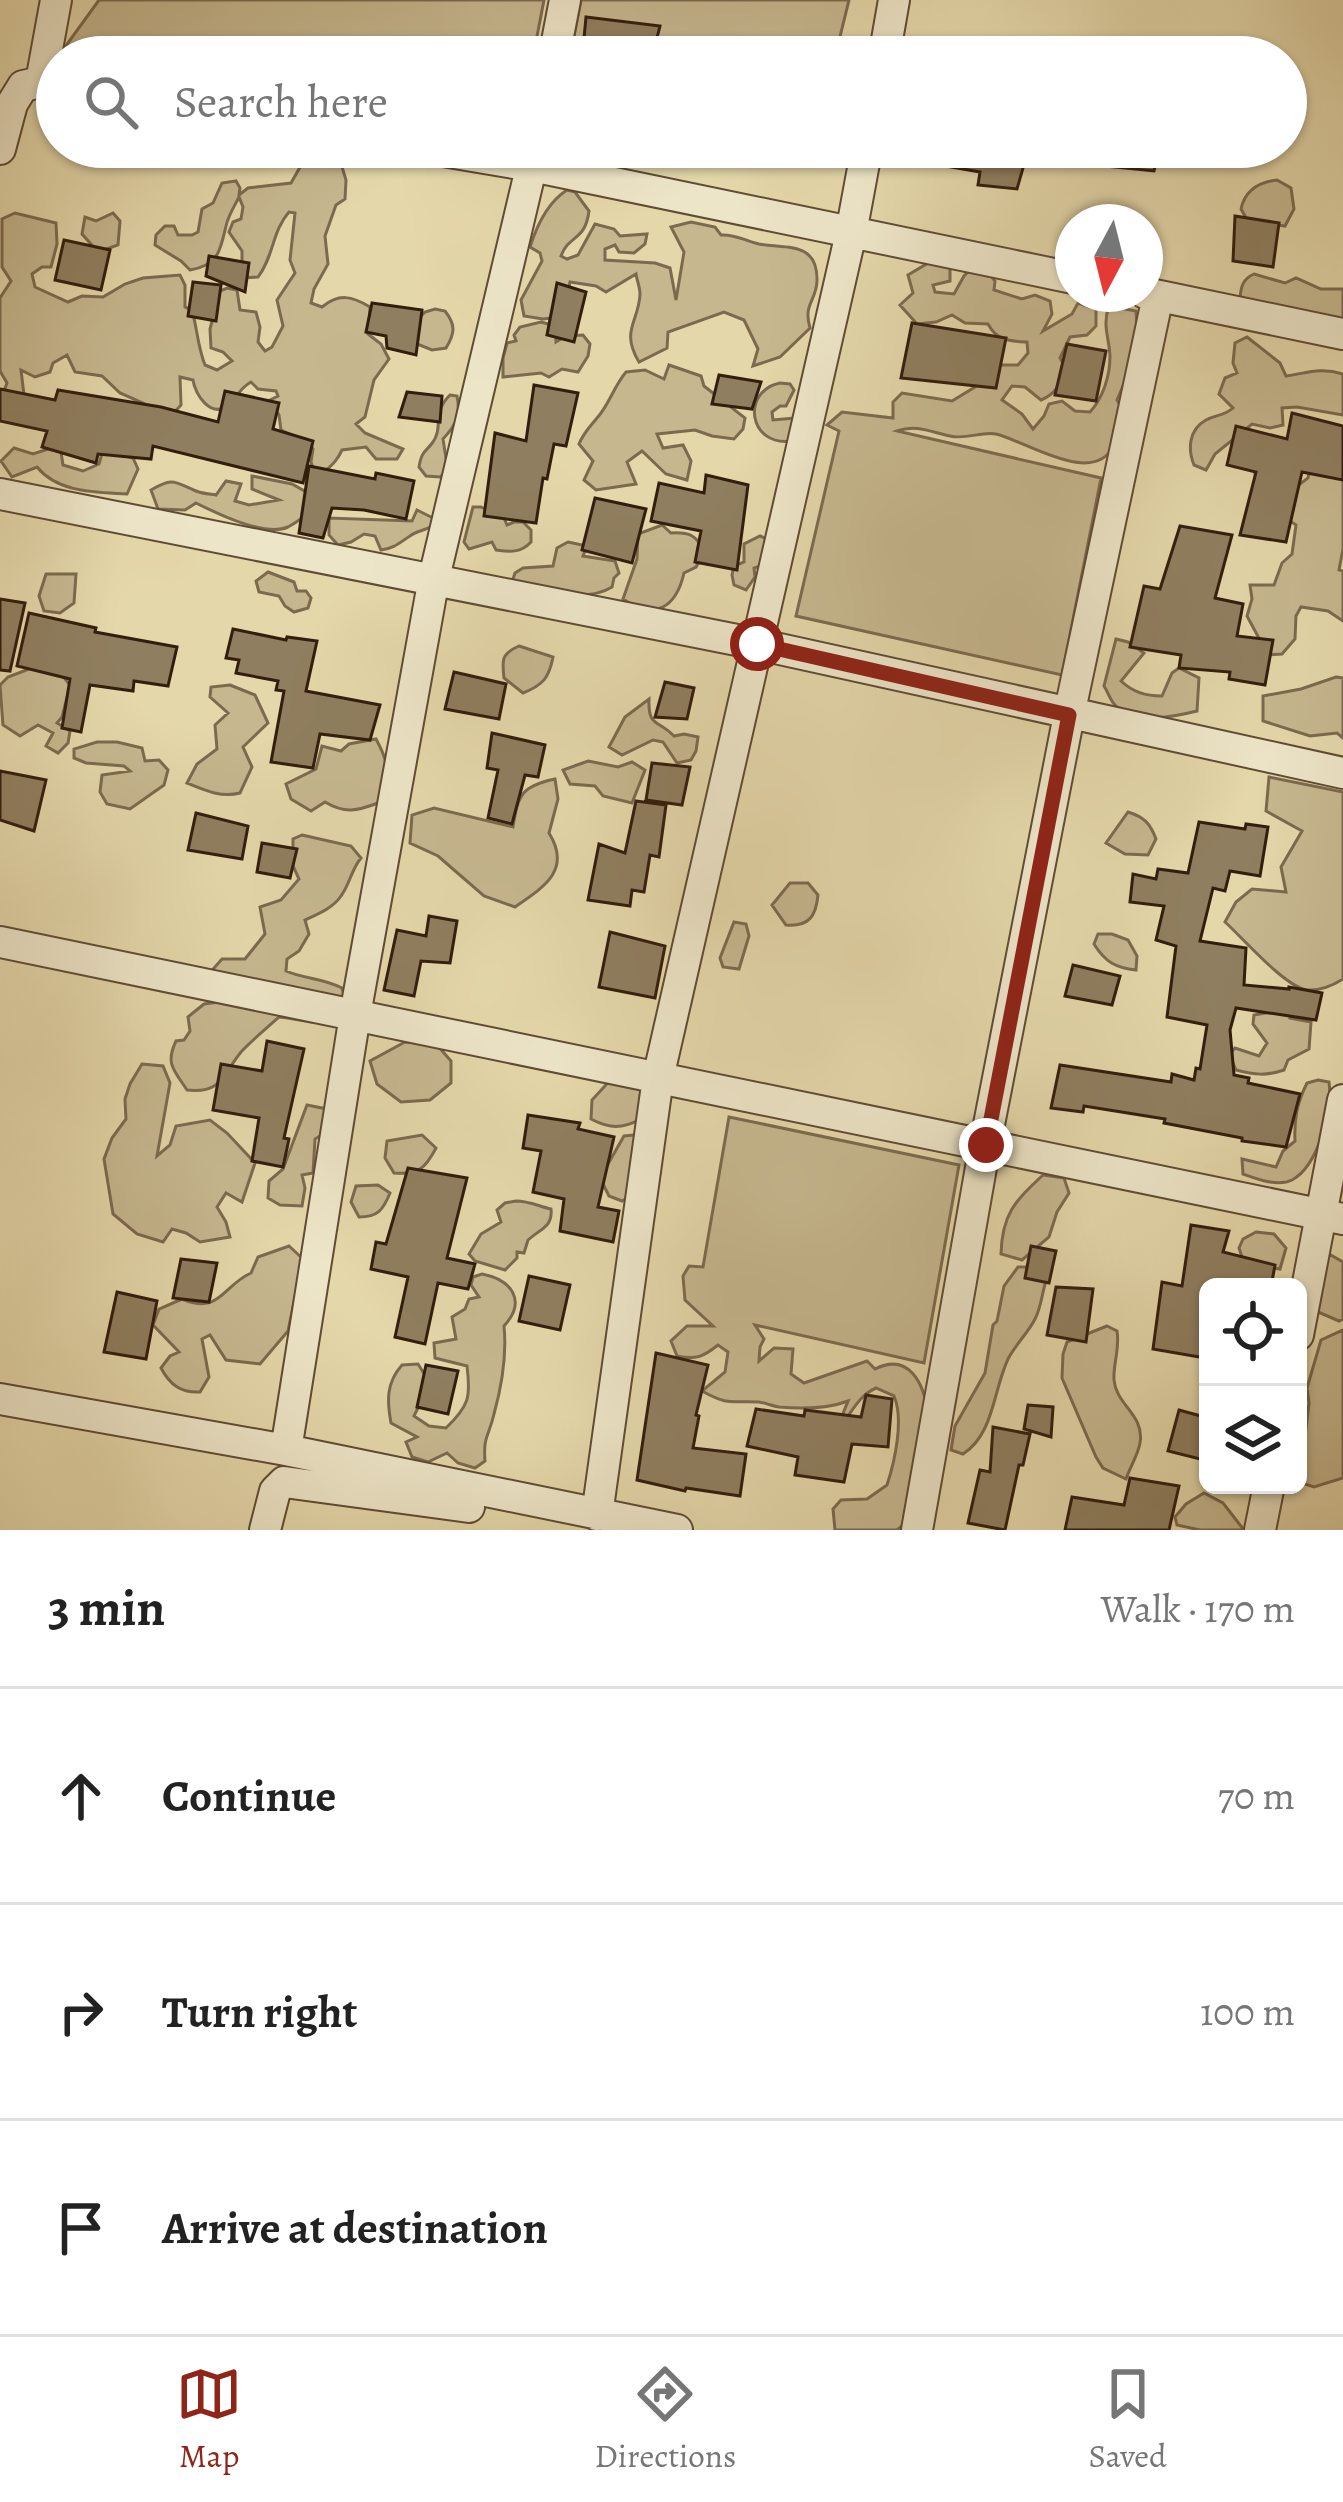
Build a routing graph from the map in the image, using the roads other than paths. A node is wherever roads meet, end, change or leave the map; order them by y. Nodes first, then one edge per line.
1 (56, 0) edge
2 (565, 0) edge
3 (894, 0) edge
4 (53, 36) edge
5 (558, 36) edge
6 (888, 36) edge
7 (36, 85) edge
8 (0, 149) edge
9 (531, 168) edge
10 (580, 168) edge
11 (863, 168) edge
12 (851, 232) junction
13 (1055, 274) edge
14 (1163, 296) edge
15 (1148, 312) edge
16 (1343, 334) edge
17 (0, 494) edge
18 (434, 578) junction
19 (757, 644) junction
20 (1069, 715) junction
21 (1343, 773) edge
22 (0, 942) edge
23 (355, 1015) junction
24 (658, 1078) junction
25 (1343, 1100) edge
26 (986, 1145) junction
27 (1332, 1217) edge
28 (1307, 1304) edge
29 (0, 1399) edge
30 (286, 1450) junction
31 (1267, 1494) edge
32 (524, 1500) junction
33 (597, 1515) junction
34 (265, 1530) edge
35 (676, 1530) edge
36 (917, 1530) edge
37 (1260, 1530) edge

1 - 4 street
2 - 5 street
3 - 6 street
7 - 8 street
9 - 18 street
10 - 12 street
11 - 12 street
12 - 13 street
12 - 19 street
14 - 16 street
15 - 20 street
17 - 18 street
18 - 19 street
18 - 23 street
19 - 20 street
19 - 24 street
20 - 21 street
20 - 26 street
22 - 23 street
23 - 24 street
23 - 30 street
24 - 26 street
24 - 33 street
25 - 27 street
26 - 27 street
26 - 36 street
27 - 28 street
29 - 30 street
30 - 32 street
31 - 37 street
32 - 33 street
32 - 34 street
33 - 35 street

